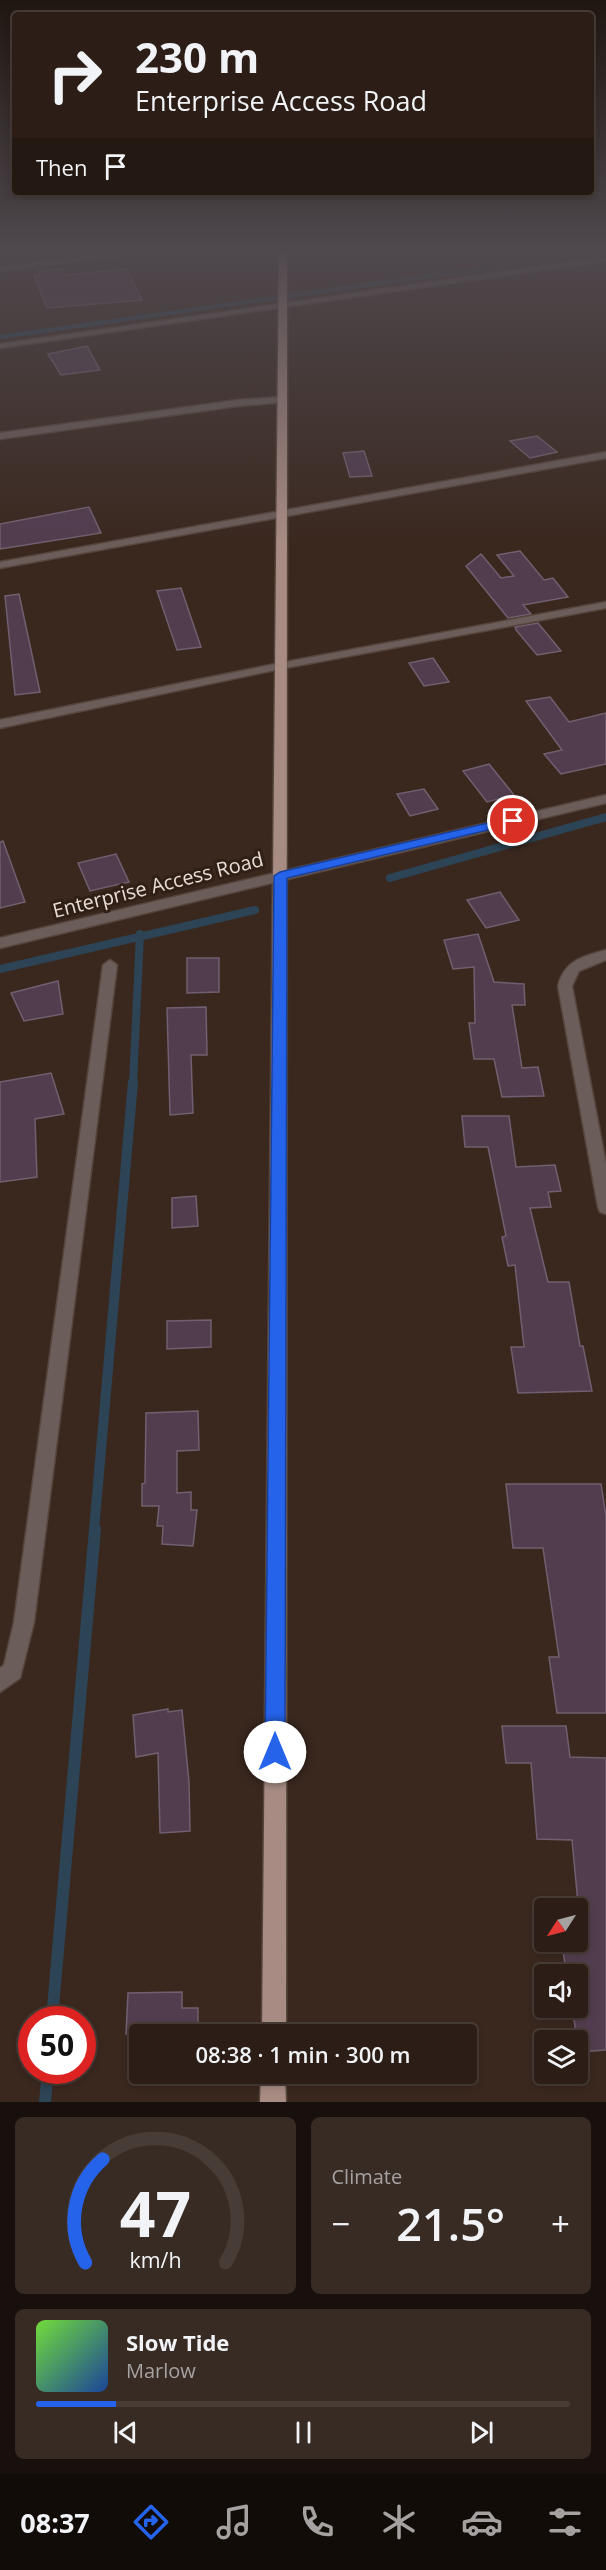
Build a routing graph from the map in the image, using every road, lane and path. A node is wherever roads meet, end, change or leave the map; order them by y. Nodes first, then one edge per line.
1 (283, 348) edge
2 (282, 400) junction
3 (0, 435) edge
4 (606, 455) edge
5 (284, 515) junction
6 (0, 565) edge
7 (606, 605) edge
8 (280, 666) junction
9 (0, 724) edge
10 (606, 799) edge
11 (280, 876) junction
12 (0, 944) edge
13 (606, 955) edge
14 (110, 965) dead end
15 (606, 1207) edge
16 (0, 1681) edge
17 (274, 2024) edge
18 (273, 2084) edge
19 (273, 2102) edge

1 - 2 main road
2 - 3 street
2 - 5 main road
4 - 5 street
5 - 6 street
5 - 8 main road
7 - 8 street
8 - 9 street
8 - 11 main road
10 - 11 street, Enterprise Access Road
11 - 12 street, Enterprise Access Road
11 - 17 main road
13 - 15 street
14 - 16 street
18 - 19 main road

